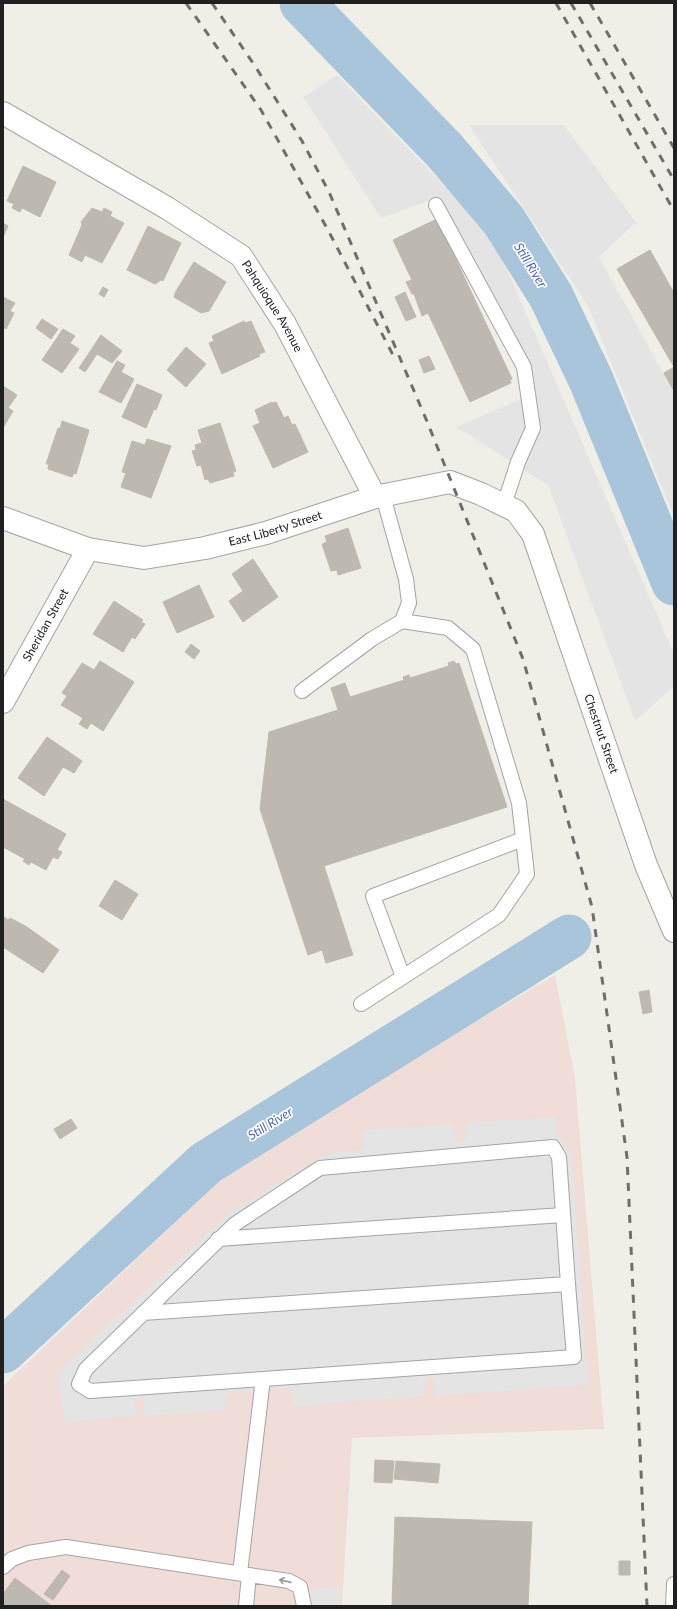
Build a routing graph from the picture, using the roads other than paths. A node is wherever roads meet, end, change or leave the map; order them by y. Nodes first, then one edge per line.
1 (3, 113) edge
2 (436, 206) dead end
3 (379, 497) junction
4 (504, 505) junction
5 (3, 518) edge
6 (533, 534) joint
7 (88, 549) junction
8 (402, 621) junction
9 (302, 691) dead end
10 (3, 702) edge
11 (523, 839) junction
12 (674, 931) edge
13 (403, 977) junction
14 (361, 1004) dead end
15 (563, 1215) junction
16 (218, 1239) junction
17 (568, 1284) junction
18 (143, 1313) junction
19 (263, 1379) junction
20 (3, 1567) edge
21 (245, 1574) junction
22 (674, 1584) edge
23 (246, 1606) edge
24 (304, 1606) edge
25 (673, 1606) edge

1 - 3 street, Pahquioque Avenue
2 - 4 lane
3 - 4 street, East Liberty Street
3 - 7 street, East Liberty Street
3 - 8 lane
4 - 6 street, East Liberty Street
5 - 7 street, East Liberty Street
6 - 12 street, Chestnut Street
7 - 10 street, Sheridan Street
8 - 9 lane
8 - 11 lane
11 - 13 lane
11 - 13 lane
13 - 14 lane
15 - 16 lane
15 - 16 lane
15 - 17 lane
16 - 18 lane
17 - 18 lane
17 - 19 lane
18 - 19 lane
19 - 21 lane
20 - 21 lane
21 - 23 lane
24 -> 21 lane
22 - 25 lane

